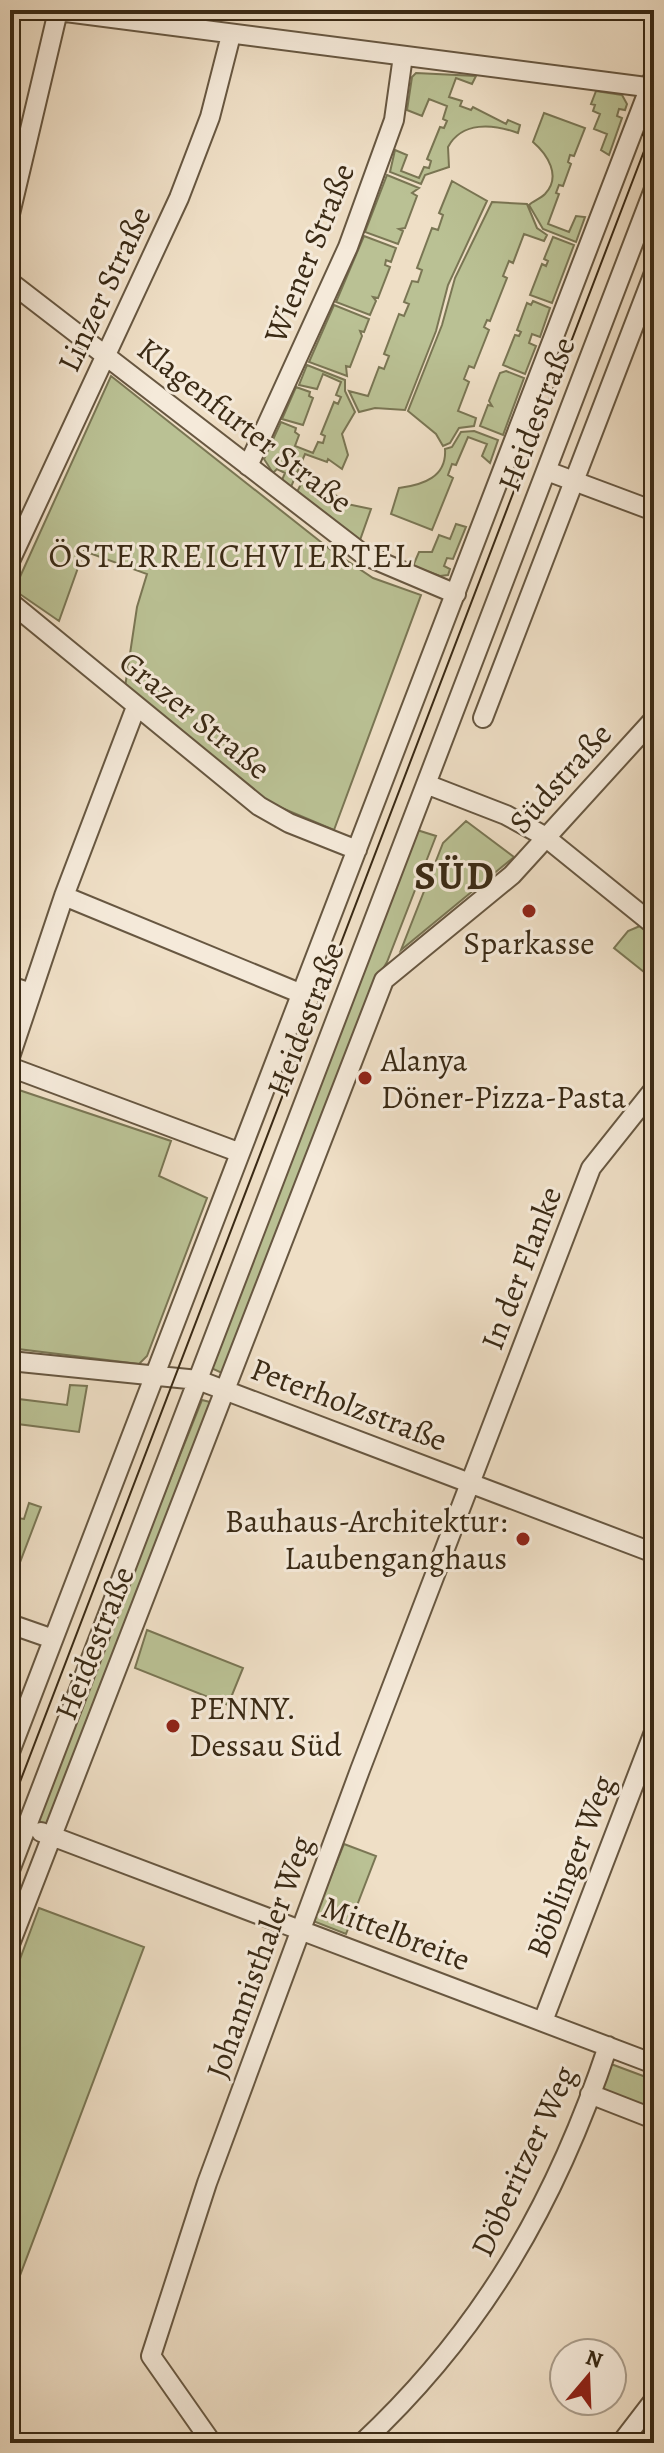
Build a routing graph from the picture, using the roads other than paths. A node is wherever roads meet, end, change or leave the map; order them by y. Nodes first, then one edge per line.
1 (58, 11) edge
2 (231, 35) junction
3 (403, 56) junction
4 (653, 84) edge
5 (654, 189) edge
6 (10, 214) edge
7 (654, 273) edge
8 (10, 282) edge
9 (107, 356) junction
10 (248, 466) junction
11 (547, 471) junction
12 (574, 481) junction
13 (654, 511) edge
14 (10, 561) edge
15 (456, 594) junction
16 (10, 602) edge
17 (136, 707) junction
18 (483, 718) dead end
19 (654, 719) edge
20 (426, 784) junction
21 (544, 836) junction
22 (357, 850) junction
23 (64, 896) junction
24 (654, 925) edge
25 (397, 967) joint
26 (10, 986) edge
27 (31, 993) junction
28 (302, 994) junction
29 (10, 1057) edge
30 (10, 1067) edge
31 (654, 1089) edge
32 (238, 1152) junction
33 (10, 1361) edge
34 (154, 1377) junction
35 (198, 1380) junction
36 (226, 1389) junction
37 (471, 1483) junction
38 (654, 1553) edge
39 (10, 1624) edge
40 (53, 1639) junction
41 (654, 1732) edge
42 (10, 1752) edge
43 (27, 1827) junction
44 (51, 1836) junction
45 (10, 1870) edge
46 (302, 1929) junction
47 (10, 1944) edge
48 (543, 2021) junction
49 (608, 2046) junction
50 (654, 2064) edge
51 (590, 2094) junction
52 (654, 2119) edge
53 (654, 2400) edge
54 (212, 2443) edge
55 (362, 2443) edge
56 (621, 2443) edge

1 - 2 street
1 - 6 street
2 - 3 street
2 - 9 street, Linzer Straße
3 - 4 street
3 - 10 street, Wiener Straße
4 - 15 street, Heidestraße
5 - 11 street, Heidestraße
7 - 12 street, Heidestraße
8 - 9 street, Klagenfurter Straße
9 - 10 street, Klagenfurter Straße
9 - 14 street, Linzer Straße
10 - 15 street, Klagenfurter Straße
11 - 12 street
11 - 20 street, Heidestraße
12 - 13 street
12 - 18 street, Heidestraße
15 - 22 street, Heidestraße
16 - 17 street, Grazer Straße
17 - 22 street, Grazer Straße
17 - 23 street
19 - 21 street, Südstraße
20 - 21 street
20 - 35 street, Heidestraße
21 - 24 street
21 - 25 street, Südstraße
22 - 28 street, Heidestraße
23 - 27 street
23 - 28 street, Heidestraße
25 - 36 street, Heidestraße
26 - 27 street
27 - 29 street
28 - 32 street, Heidestraße
30 - 32 street
31 - 37 street, In der Flanke
32 - 34 street, Heidestraße
33 - 34 street, Peterholzstraße
34 - 35 street, Peterholzstraße
34 - 40 street, Heidestraße
35 - 36 street, Peterholzstraße
35 - 43 street, Heidestraße
36 - 37 street, Peterholzstraße
36 - 44 street, Heidestraße
37 - 38 street, Peterholzstraße
37 - 46 street, Johannisthaler Weg
39 - 40 street
40 - 42 street, Heidestraße
41 - 48 street, Böblinger Weg
43 - 44 street, Mittelbreite
43 - 45 street, Heidestraße
44 - 46 street, Mittelbreite
44 - 47 street, Heidestraße
46 - 48 street, Mittelbreite
46 - 54 street, Johannisthaler Weg
48 - 49 street, Mittelbreite
49 - 50 street, Mittelbreite
49 - 51 street, Döberitzer Weg
51 - 52 street
51 - 55 street, Döberitzer Weg
53 - 56 street

